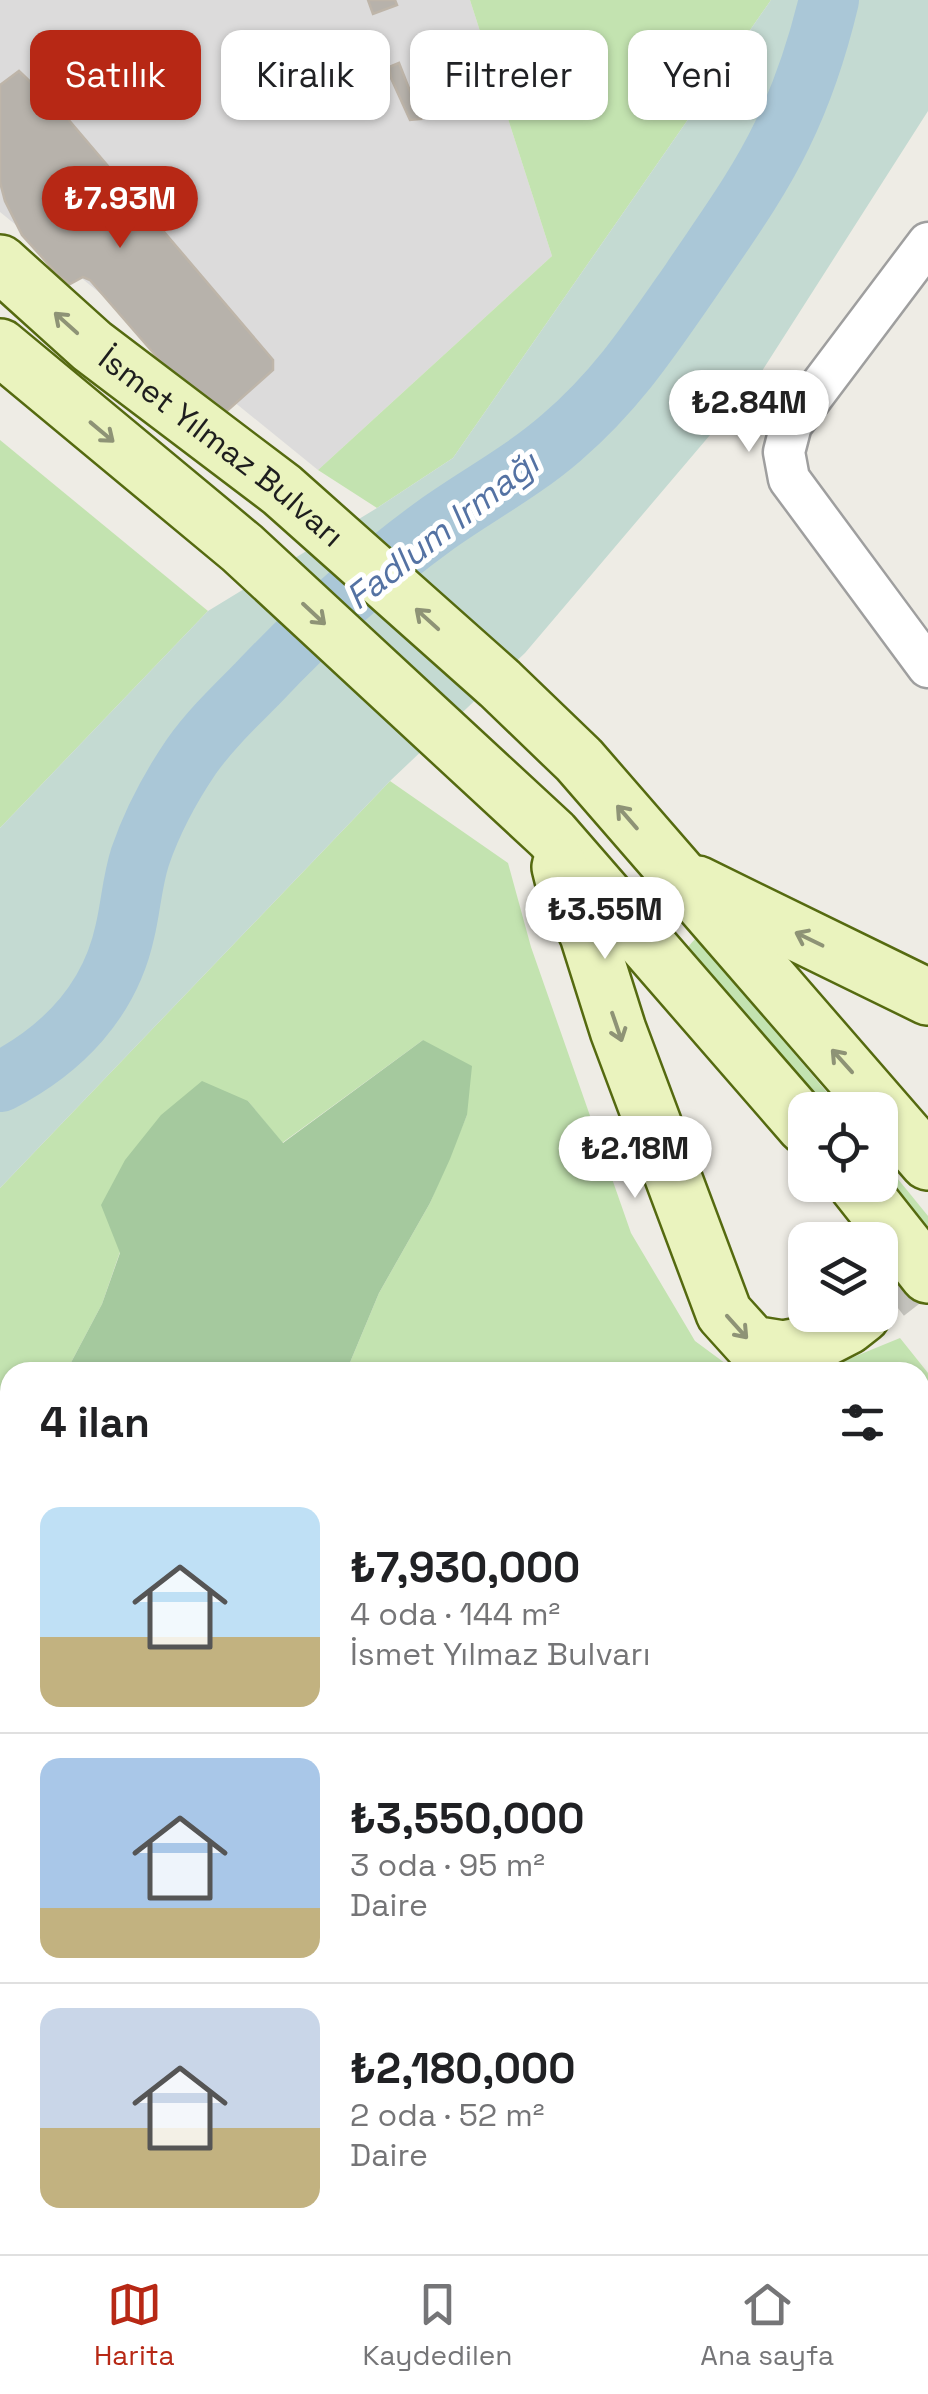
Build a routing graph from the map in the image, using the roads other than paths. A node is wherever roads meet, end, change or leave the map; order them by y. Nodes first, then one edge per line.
1 (928, 243) edge
2 (0, 263) edge
3 (0, 347) edge
4 (928, 667) edge
5 (552, 835) junction
6 (677, 874) junction
7 (928, 997) edge
8 (788, 1106) edge
9 (928, 1162) edge
10 (837, 1332) edge

1 - 4 street
6 -> 2 street, İsmet Yılmaz Bulvarı
3 -> 5 street, İsmet Yılmaz Bulvarı
5 - 8 street, İsmet Yılmaz Bulvarı
5 -> 10 street
7 -> 6 street
9 -> 6 street, İsmet Yılmaz Bulvarı

